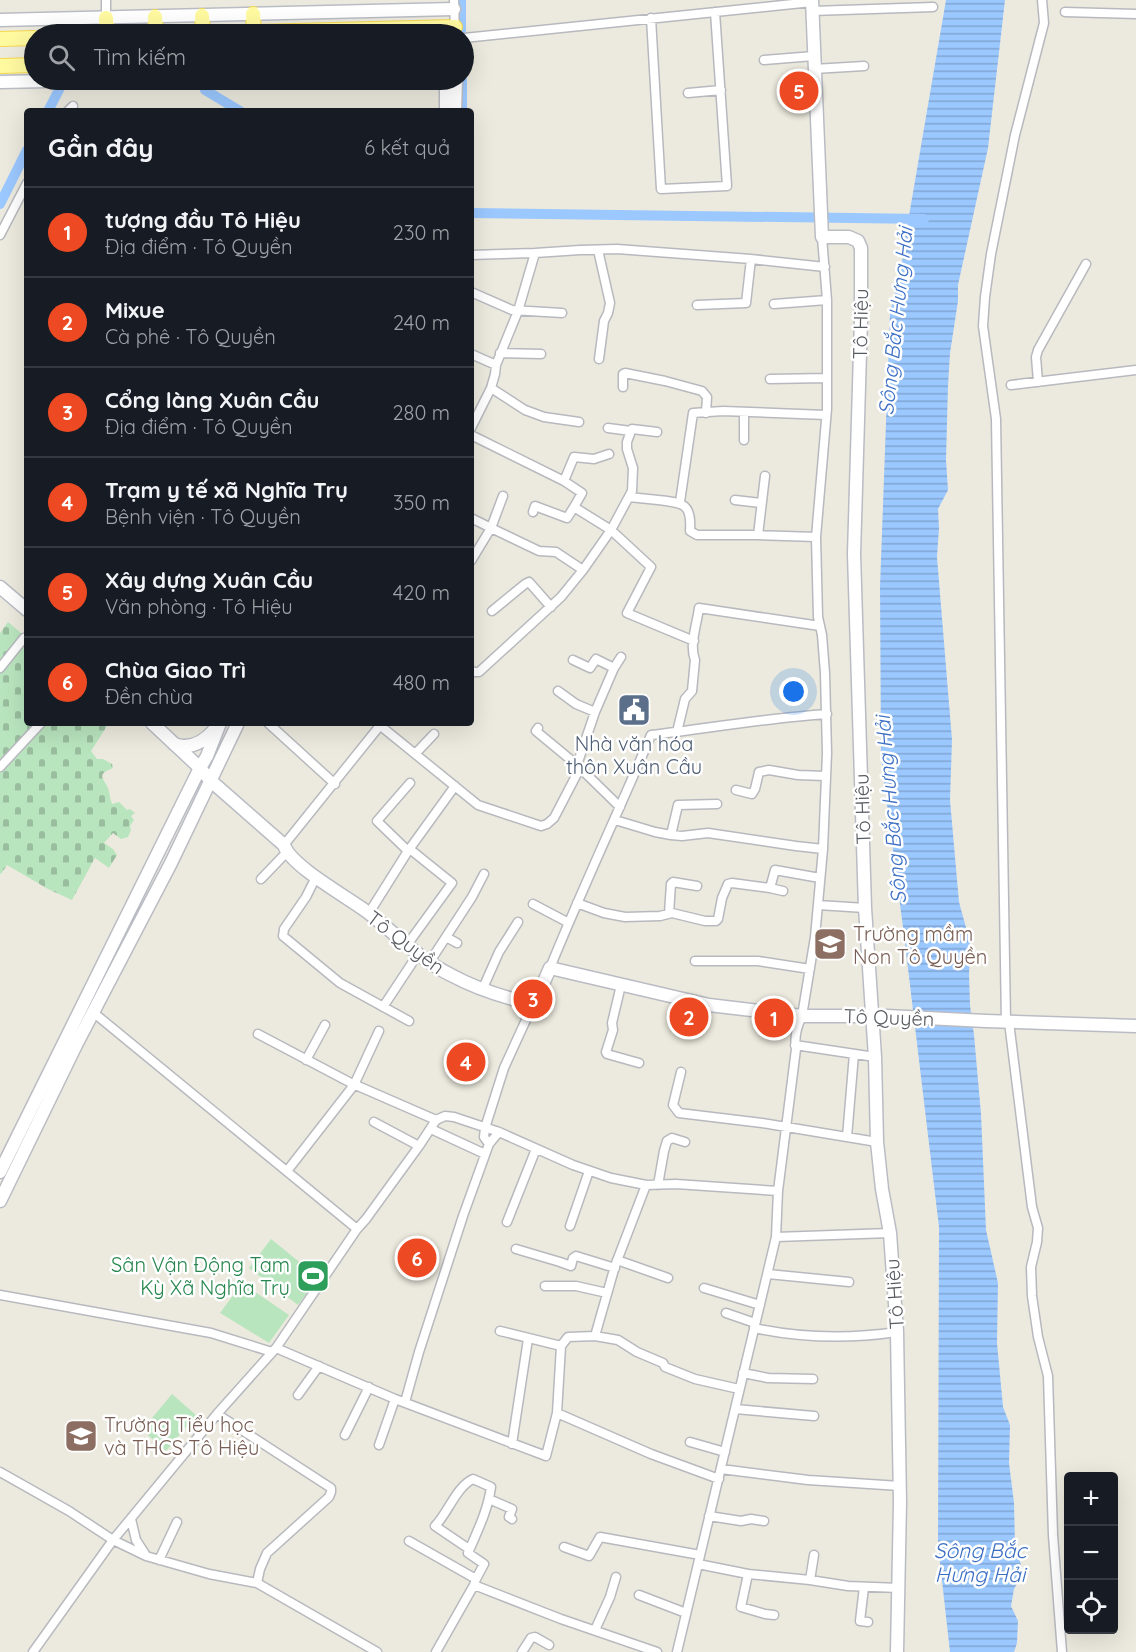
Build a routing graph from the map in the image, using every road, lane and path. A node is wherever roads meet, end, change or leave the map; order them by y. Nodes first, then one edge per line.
1 (106, 0) edge
2 (1042, 0) edge
3 (812, 4) edge
4 (441, 5) edge
5 (454, 5) edge
6 (933, 7) dead end
7 (715, 12) junction
8 (1065, 12) dead end
9 (253, 14) junction
10 (1136, 14) edge
11 (202, 15) junction
12 (155, 17) junction
13 (106, 18) junction
14 (651, 18) junction
15 (0, 20) edge
16 (106, 24) edge
17 (155, 24) edge
18 (202, 24) edge
19 (254, 24) edge
20 (455, 24) edge
21 (474, 32) edge
22 (0, 39) edge
23 (24, 39) edge
24 (814, 56) junction
25 (764, 60) dead end
26 (24, 65) edge
27 (0, 66) edge
28 (864, 66) dead end
29 (814, 69) junction
30 (24, 81) edge
31 (0, 82) edge
32 (446, 90) edge
33 (456, 90) edge
34 (721, 90) junction
35 (688, 93) dead end
36 (446, 108) edge
37 (455, 108) edge
38 (24, 189) edge
39 (822, 233) junction
40 (0, 235) edge
41 (598, 250) junction
42 (535, 253) junction
43 (474, 255) edge
44 (751, 259) junction
45 (1086, 264) dead end
46 (825, 267) junction
47 (474, 293) edge
48 (827, 300) junction
49 (774, 304) dead end
50 (697, 305) dead end
51 (518, 311) junction
52 (562, 313) dead end
53 (500, 353) junction
54 (541, 354) dead end
55 (474, 355) edge
56 (599, 359) dead end
57 (496, 365) junction
58 (1136, 370) edge
59 (827, 378) junction
60 (770, 379) dead end
61 (1038, 382) junction
62 (1011, 385) dead end
63 (624, 387) dead end
64 (491, 388) junction
65 (744, 412) junction
66 (706, 413) junction
67 (826, 415) junction
68 (474, 422) edge
69 (579, 422) dead end
70 (608, 428) dead end
71 (631, 431) junction
72 (657, 432) dead end
73 (474, 436) edge
74 (744, 440) dead end
75 (609, 454) dead end
76 (765, 476) dead end
77 (564, 481) junction
78 (502, 495) dead end
79 (629, 497) junction
80 (735, 500) dead end
81 (680, 502) junction
82 (761, 503) junction
83 (574, 507) junction
84 (533, 512) dead end
85 (474, 520) edge
86 (491, 528) junction
87 (611, 530) junction
88 (758, 535) junction
89 (816, 537) junction
90 (474, 556) edge
91 (583, 570) junction
92 (0, 587) edge
93 (24, 603) edge
94 (551, 607) junction
95 (492, 611) dead end
96 (820, 626) junction
97 (24, 638) edge
98 (694, 641) junction
99 (621, 657) dead end
100 (573, 660) dead end
101 (0, 668) edge
102 (614, 668) junction
103 (474, 672) edge
104 (558, 691) dead end
105 (595, 712) junction
106 (827, 714) junction
107 (38, 726) edge
108 (155, 726) edge
109 (218, 726) edge
110 (219, 726) edge
111 (237, 726) edge
112 (271, 726) edge
113 (378, 726) edge
114 (382, 726) edge
115 (538, 728) dead end
116 (677, 732) junction
117 (434, 734) dead end
118 (172, 743) junction
119 (416, 753) junction
120 (579, 766) junction
121 (0, 767) edge
122 (200, 768) junction
123 (825, 776) junction
124 (211, 781) junction
125 (410, 783) dead end
126 (335, 784) junction
127 (455, 786) junction
128 (736, 790) dead end
129 (717, 804) dead end
130 (620, 807) junction
131 (615, 820) junction
132 (671, 835) junction
133 (286, 849) junction
134 (823, 849) junction
135 (410, 850) junction
136 (484, 874) dead end
137 (316, 877) junction
138 (820, 878) junction
139 (261, 879) dead end
140 (697, 886) dead end
141 (770, 888) junction
142 (783, 891) dead end
143 (577, 903) junction
144 (533, 904) dead end
145 (818, 904) junction
146 (865, 908) junction
147 (369, 913) junction
148 (669, 913) junction
149 (518, 922) dead end
150 (569, 923) junction
151 (446, 937) junction
152 (456, 943) dead end
153 (407, 945) junction
154 (418, 954) junction
155 (696, 961) dead end
156 (429, 963) junction
157 (550, 968) junction
158 (810, 969) junction
159 (621, 985) junction
160 (483, 988) junction
161 (82, 1004) junction
162 (528, 1004) junction
163 (383, 1007) junction
164 (94, 1013) junction
165 (802, 1016) junction
166 (872, 1016) junction
167 (409, 1021) dead end
168 (1008, 1022) junction
169 (326, 1025) dead end
170 (1136, 1026) edge
171 (379, 1031) dead end
172 (258, 1034) dead end
173 (795, 1045) junction
174 (854, 1054) junction
175 (875, 1057) junction
176 (306, 1060) junction
177 (639, 1063) dead end
178 (681, 1072) dead end
179 (354, 1085) junction
180 (436, 1120) junction
181 (374, 1122) dead end
182 (785, 1127) junction
183 (484, 1128) junction
184 (431, 1129) junction
185 (499, 1132) junction
186 (847, 1137) junction
187 (685, 1142) dead end
188 (878, 1142) junction
189 (489, 1144) junction
190 (419, 1146) junction
191 (536, 1149) junction
192 (485, 1154) junction
193 (287, 1171) junction
194 (589, 1171) junction
195 (0, 1172) edge
196 (646, 1185) junction
197 (658, 1185) junction
198 (778, 1191) junction
199 (0, 1201) edge
200 (507, 1222) dead end
201 (570, 1226) dead end
202 (357, 1229) junction
203 (890, 1233) junction
204 (776, 1237) junction
205 (516, 1249) dead end
206 (616, 1264) junction
207 (768, 1274) junction
208 (668, 1278) dead end
209 (849, 1282) dead end
210 (545, 1286) dead end
211 (704, 1288) dead end
212 (607, 1293) junction
213 (0, 1294) edge
214 (760, 1305) junction
215 (726, 1313) dead end
216 (755, 1326) junction
217 (500, 1331) dead end
218 (897, 1332) junction
219 (594, 1336) junction
220 (528, 1339) junction
221 (561, 1346) junction
222 (274, 1350) junction
223 (319, 1366) junction
224 (743, 1373) junction
225 (813, 1379) dead end
226 (369, 1387) junction
227 (739, 1389) junction
228 (298, 1395) dead end
229 (395, 1399) junction
230 (405, 1402) junction
231 (735, 1409) junction
232 (557, 1413) junction
233 (814, 1416) dead end
234 (212, 1418) junction
235 (345, 1434) dead end
236 (690, 1442) dead end
237 (512, 1444) junction
238 (379, 1445) dead end
239 (725, 1452) junction
240 (721, 1469) junction
241 (0, 1472) edge
242 (719, 1479) junction
243 (900, 1486) junction
244 (489, 1499) junction
245 (709, 1516) junction
246 (131, 1519) junction
247 (512, 1519) dead end
248 (765, 1521) dead end
249 (177, 1522) dead end
250 (113, 1540) junction
251 (409, 1541) dead end
252 (564, 1547) dead end
253 (469, 1550) junction
254 (814, 1555) dead end
255 (148, 1557) junction
256 (159, 1560) junction
257 (699, 1560) junction
258 (747, 1574) junction
259 (616, 1577) dead end
260 (810, 1580) junction
261 (475, 1582) junction
262 (257, 1583) junction
263 (864, 1587) junction
264 (899, 1588) junction
265 (639, 1595) dead end
266 (686, 1613) junction
267 (774, 1615) dead end
268 (868, 1622) dead end
269 (595, 1630) junction
270 (549, 1645) dead end
271 (33, 1652) edge
272 (377, 1652) edge
273 (436, 1652) edge
274 (522, 1652) edge
275 (657, 1652) edge
276 (677, 1652) edge
277 (897, 1652) edge
278 (1062, 1652) edge

1 - 13 street
2 - 168 street
3 - 6 street
3 - 7 street
3 - 24 main road
4 - 5 main road
4 - 9 main road
5 - 20 street
7 - 14 street
7 - 34 street
8 - 10 street
9 - 11 main road
9 - 19 main road
11 - 12 main road
11 - 18 main road
12 - 13 main road
12 - 17 main road
13 - 15 main road
13 - 16 main road
14 - 21 street
14 - 34 street
22 - 23 main road
24 - 25 street
24 - 29 main road
26 - 27 main road
28 - 29 street
29 - 39 main road
30 - 31 main road
32 - 36 main road
33 - 37 main road
34 - 35 street
38 - 40 street
39 - 46 street
39 - 146 main road, Tô Hiệu
41 - 42 street
41 - 44 street
41 - 56 street
42 - 43 street
42 - 51 street
44 - 46 street
44 - 50 street
45 - 61 street
46 - 48 street
47 - 51 street
48 - 49 street
48 - 59 street
51 - 52 street
51 - 53 street
53 - 54 street
53 - 57 street
55 - 57 street
57 - 64 street
58 - 61 street
59 - 60 street
59 - 67 street
61 - 62 street
63 - 66 street
64 - 68 street
64 - 69 street
65 - 66 street
65 - 67 street
65 - 74 street
66 - 81 street
67 - 89 street
70 - 71 street
71 - 72 street
71 - 79 street
73 - 77 street
75 - 77 street
76 - 82 street
77 - 83 street
78 - 86 street
79 - 81 street
79 - 87 street
80 - 82 street
81 - 88 street
82 - 88 street
83 - 84 street
83 - 87 street
85 - 86 street
86 - 90 street
86 - 91 street
87 - 91 street
87 - 98 street
88 - 89 street
89 - 96 street
91 - 94 street
92 - 93 main road
94 - 95 street
94 - 103 street
96 - 98 street
96 - 106 street
97 - 101 street
98 - 116 street
99 - 102 street
100 - 102 street
102 - 105 street
104 - 105 street
105 - 120 street
106 - 116 street
106 - 123 street
107 - 121 street
108 - 118 main road, Tô Quyền
109 - 118 main road
110 - 122 main road
111 - 124 main road
112 - 126 street
113 - 126 street
114 - 119 street
115 - 120 street
116 - 130 street
117 - 119 street
118 - 122 main road, Tô Quyền
119 - 127 street
120 - 127 street
120 - 130 street
122 - 124 main road, Tô Quyền
122 - 161 main road
123 - 128 street
123 - 134 street
124 - 133 main road, Tô Quyền
124 - 164 main road
125 - 135 street
126 - 133 street
127 - 135 street
129 - 132 street
130 - 131 street
131 - 132 street
131 - 143 street
132 - 134 street
133 - 137 main road, Tô Quyền
133 - 139 street
134 - 138 street
135 - 147 street
135 - 153 street
136 - 151 street
137 - 147 main road, Tô Quyền
137 - 163 street
138 - 141 street
138 - 145 street
140 - 148 street
141 - 142 street
141 - 148 street
143 - 148 street
143 - 150 street
144 - 150 street
145 - 146 street
145 - 158 street
146 - 166 main road, Tô Hiệu
147 - 153 main road, Tô Quyền
149 - 160 street
150 - 157 street
151 - 152 street
151 - 156 street
153 - 154 main road, Tô Quyền
154 - 156 main road, Tô Quyền
154 - 163 street
155 - 158 street
156 - 160 main road, Tô Quyền
157 - 159 main road, Tô Quyền
157 - 162 main road
158 - 165 street
159 - 165 main road, Tô Quyền
159 - 177 street
160 - 162 main road, Tô Quyền
161 - 164 main road
161 - 195 main road
162 - 183 street
163 - 167 street
164 - 193 street
164 - 199 main road
165 - 166 main road, Tô Quyền
165 - 173 street
166 - 168 main road, Tô Quyền
166 - 175 main road, Tô Hiệu
168 - 170 main road, Tô Quyền
168 - 278 street
169 - 176 street
171 - 179 street
172 - 176 street
173 - 174 street
173 - 182 street
174 - 175 street
174 - 186 street
175 - 188 main road, Tô Hiệu
176 - 179 street
178 - 182 street
179 - 180 street
179 - 193 street
180 - 183 street
180 - 184 street
181 - 190 street
182 - 186 street
182 - 198 street
183 - 185 street
183 - 189 street
184 - 190 street
184 - 192 street
185 - 189 street
185 - 191 street
186 - 188 street
187 - 197 street
188 - 203 main road, Tô Hiệu
189 - 192 street
190 - 202 street
191 - 194 street
191 - 200 street
192 - 230 street
193 - 202 street
194 - 196 street
194 - 201 street
196 - 197 street
196 - 206 street
197 - 198 street
198 - 204 street
202 - 222 street
203 - 204 street
203 - 218 main road, Tô Hiệu
204 - 207 street
205 - 206 street
206 - 208 street
206 - 212 street
207 - 209 street
207 - 214 street
210 - 212 street
211 - 214 street
212 - 219 street
213 - 222 street
214 - 216 street
215 - 216 street
216 - 218 street
216 - 224 street
217 - 220 street
218 - 243 main road, Tô Hiệu
219 - 221 street
219 - 227 street
220 - 221 street
220 - 237 street
221 - 232 street
222 - 223 street
222 - 234 street
223 - 226 street
223 - 228 street
224 - 225 street
224 - 227 street
226 - 229 street
226 - 235 street
227 - 231 street
229 - 230 street
229 - 238 street
230 - 237 street
231 - 233 street
231 - 239 street
232 - 237 street
232 - 242 street
234 - 246 street
234 - 262 street
236 - 239 street
239 - 240 street
240 - 242 street
240 - 243 street
241 - 250 street
242 - 245 street
243 - 264 main road, Tô Hiệu
244 - 247 street
244 - 253 street
244 - 253 street
245 - 248 street
245 - 257 street
246 - 250 street
246 - 255 street
249 - 256 street
250 - 255 street
250 - 271 street
251 - 261 street
252 - 257 street
253 - 261 street
254 - 260 street
255 - 256 street
256 - 262 street
257 - 258 street
257 - 266 street
258 - 260 street
258 - 267 street
259 - 269 street
260 - 263 street
261 - 269 street
261 - 273 street
262 - 272 street
263 - 264 street
263 - 268 street
264 - 277 main road, Tô Hiệu
265 - 266 street
266 - 276 street
269 - 275 street
270 - 274 street

